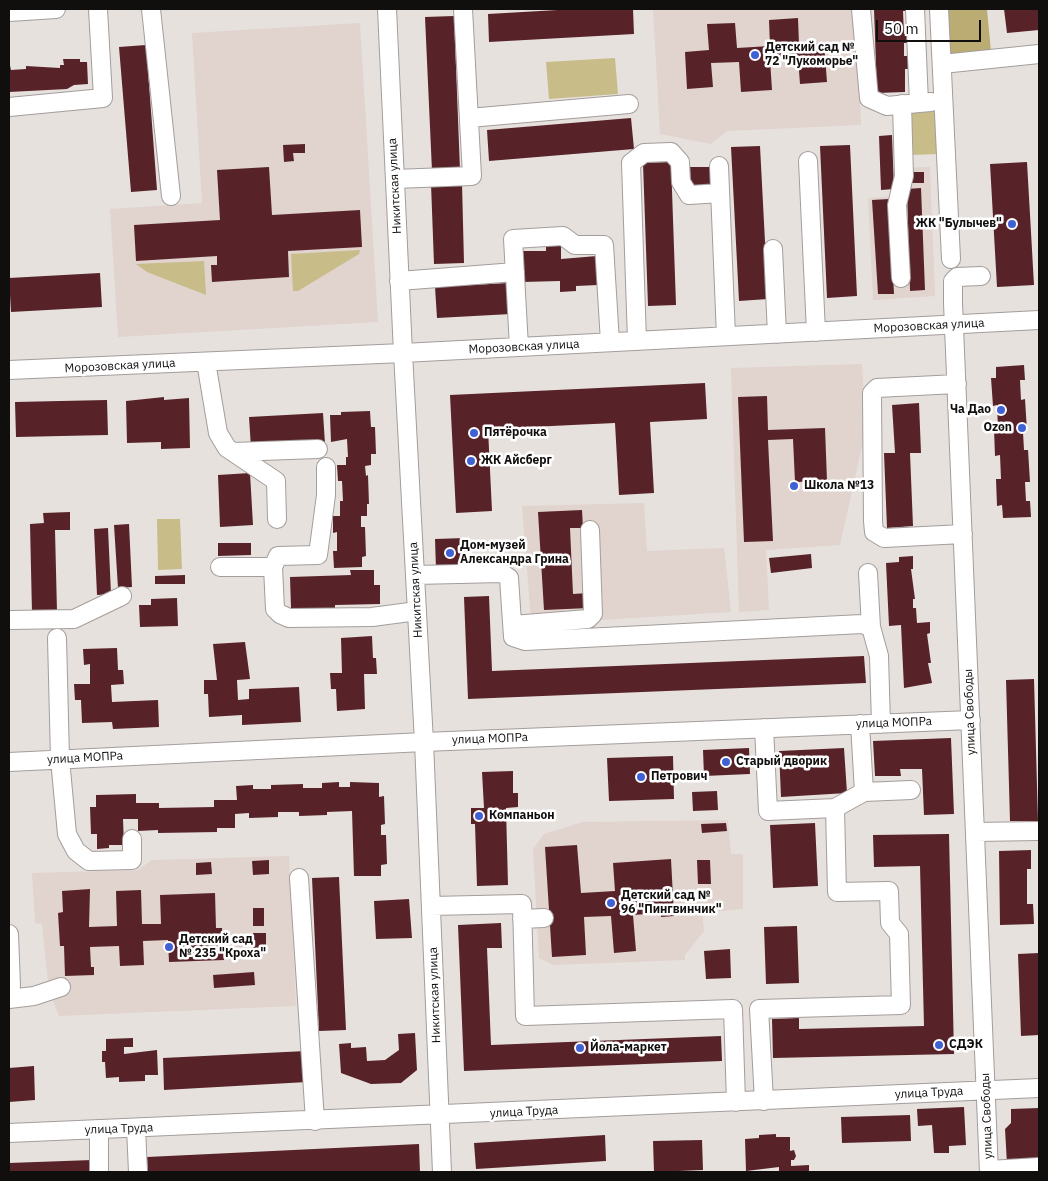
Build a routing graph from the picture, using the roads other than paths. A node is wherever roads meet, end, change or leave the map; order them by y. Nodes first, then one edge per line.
1 (56, 9) edge
2 (98, 9) edge
3 (151, 9) edge
4 (387, 9) edge
5 (463, 9) edge
6 (861, 9) edge
7 (915, 9) edge
8 (939, 9) edge
9 (11, 11) edge
10 (1039, 54) edge
11 (942, 64) junction
12 (944, 101) junction
13 (629, 104) dead end
14 (911, 104) junction
15 (9, 107) edge
16 (469, 118) junction
17 (808, 161) dead end
18 (719, 166) dead end
19 (395, 179) junction
20 (720, 193) junction
21 (171, 196) dead end
22 (773, 249) dead end
23 (951, 259) dead end
24 (515, 272) junction
25 (981, 276) dead end
26 (901, 278) dead end
27 (399, 281) junction
28 (1039, 320) edge
29 (954, 325) junction
30 (816, 332) junction
31 (777, 334) junction
32 (726, 336) junction
33 (638, 341) junction
34 (610, 342) junction
35 (519, 347) junction
36 (403, 353) junction
37 (206, 362) junction
38 (9, 370) edge
39 (956, 384) junction
40 (318, 449) dead end
41 (233, 452) junction
42 (326, 467) dead end
43 (277, 519) dead end
44 (590, 530) dead end
45 (963, 534) junction
46 (220, 567) dead end
47 (273, 567) junction
48 (868, 573) dead end
49 (415, 575) junction
50 (122, 596) dead end
51 (417, 610) junction
52 (9, 620) edge
53 (513, 626) junction
54 (871, 627) junction
55 (57, 638) dead end
56 (971, 720) junction
57 (860, 724) junction
58 (881, 724) junction
59 (764, 728) junction
60 (424, 742) junction
61 (60, 760) junction
62 (9, 762) edge
63 (911, 790) dead end
64 (864, 792) junction
65 (835, 808) junction
66 (1039, 831) edge
67 (975, 832) junction
68 (132, 839) dead end
69 (299, 878) dead end
70 (431, 906) junction
71 (544, 918) dead end
72 (522, 919) junction
73 (9, 934) edge
74 (61, 987) dead end
75 (10, 993) edge
76 (1039, 1088) edge
77 (987, 1089) junction
78 (764, 1101) junction
79 (736, 1102) junction
80 (440, 1116) junction
81 (315, 1121) junction
82 (136, 1128) junction
83 (99, 1130) junction
84 (9, 1133) edge
85 (1039, 1167) edge
86 (989, 1171) edge
87 (99, 1172) edge
88 (138, 1172) edge
89 (442, 1172) edge

1 - 9 street
2 - 15 street
3 - 21 street
4 - 19 street, Никитская улица
5 - 16 street
6 - 14 street
7 - 14 street
8 - 11 street
10 - 11 street
11 - 12 street
12 - 14 street
12 - 23 street
13 - 16 street
14 - 26 street
16 - 19 street
17 - 30 street
18 - 20 street
19 - 27 street, Никитская улица
20 - 32 street
20 - 33 street
22 - 31 street
24 - 27 street
24 - 34 street
24 - 35 street
25 - 29 street, улица Свободы
27 - 36 street, Никитская улица
28 - 29 street, Морозовская улица
29 - 30 street, Морозовская улица
29 - 39 street, улица Свободы
30 - 31 street, Морозовская улица
31 - 32 street, Морозовская улица
32 - 33 street, Морозовская улица
33 - 34 street, Морозовская улица
34 - 35 street, Морозовская улица
35 - 36 street, Морозовская улица
36 - 37 street, Морозовская улица
36 - 49 street, Никитская улица
37 - 38 street, Морозовская улица
37 - 41 street
39 - 45 street, улица Свободы
39 - 45 street
40 - 41 street
41 - 43 street
42 - 47 street
44 - 53 street
45 - 56 street, улица Свободы
46 - 47 street
47 - 51 street
48 - 54 street
49 - 51 street, Никитская улица
49 - 53 street
50 - 52 street
51 - 60 street, Никитская улица
53 - 54 street
54 - 58 street
55 - 61 street
56 - 58 street, улица МОПРа
56 - 67 street, улица Свободы
57 - 58 street, улица МОПРа
57 - 59 street, улица МОПРа
57 - 64 street
59 - 60 street, улица МОПРа
59 - 65 street
60 - 61 street, улица МОПРа
60 - 70 street, Никитская улица
61 - 62 street, улица МОПРа
61 - 68 street
63 - 64 street
64 - 65 street
65 - 78 street
66 - 67 street
67 - 77 street, улица Свободы
69 - 81 street
70 - 72 street
70 - 80 street, Никитская улица
71 - 72 street
72 - 79 street
73 - 75 street
74 - 75 street
76 - 77 street, улица Труда
77 - 78 street, улица Труда
77 - 86 street, улица Свободы
78 - 79 street, улица Труда
79 - 80 street, улица Труда
80 - 81 street, улица Труда
80 - 89 street, Никитская улица
81 - 82 street, улица Труда
82 - 83 street, улица Труда
82 - 88 street
83 - 84 street, улица Труда
83 - 87 street
85 - 86 street

